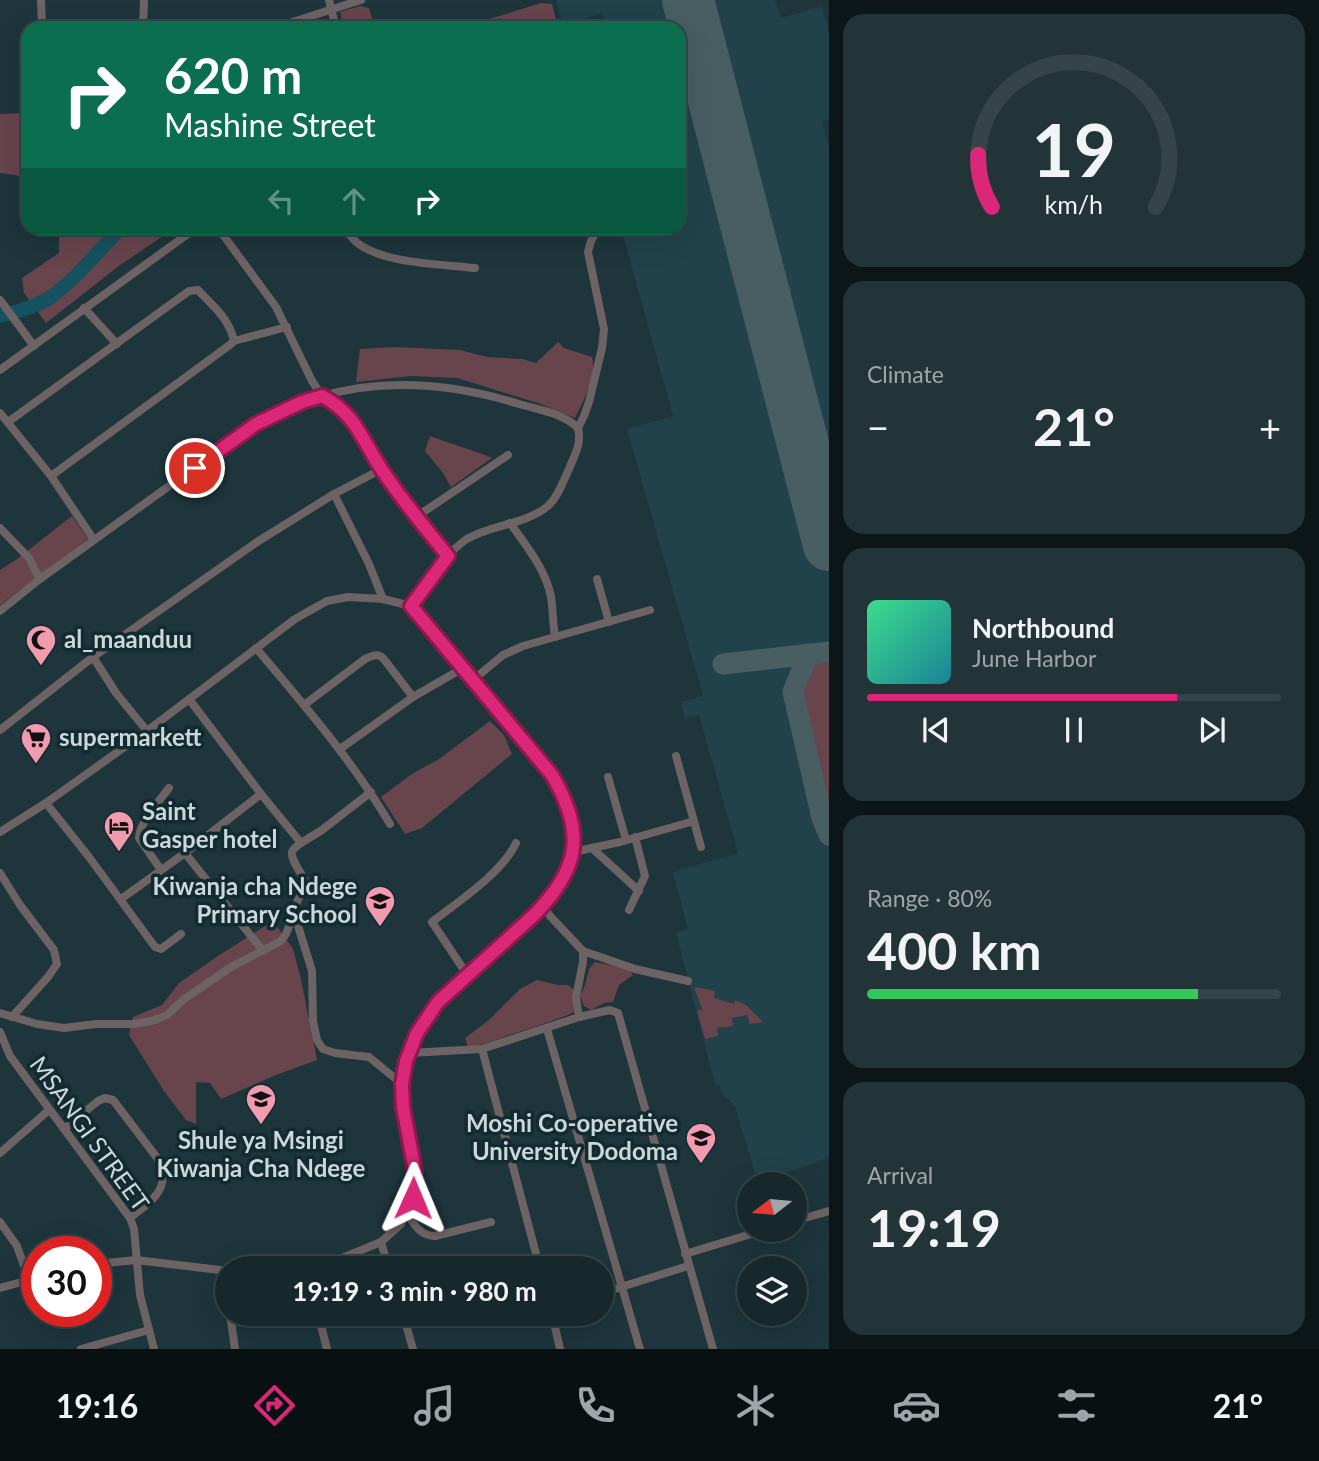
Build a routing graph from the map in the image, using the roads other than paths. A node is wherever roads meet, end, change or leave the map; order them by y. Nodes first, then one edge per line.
1 (41, 0) edge
2 (144, 0) edge
3 (361, 0) edge
4 (330, 4) edge
5 (42, 21) edge
6 (144, 21) edge
7 (290, 21) edge
8 (334, 21) edge
9 (186, 235) edge
10 (223, 235) edge
11 (350, 235) edge
12 (594, 235) edge
13 (475, 268) dead end
14 (3, 303) edge
15 (85, 308) junction
16 (286, 327) junction
17 (234, 341) junction
18 (117, 344) junction
19 (34, 346) junction
20 (0, 370) edge
21 (322, 396) junction
22 (0, 413) edge
23 (8, 422) junction
24 (578, 428) junction
25 (508, 455) dead end
26 (382, 469) junction
27 (51, 476) junction
28 (334, 494) junction
29 (416, 517) junction
30 (510, 523) junction
31 (0, 528) edge
32 (94, 540) junction
33 (448, 556) junction
34 (40, 579) junction
35 (597, 579) dead end
36 (383, 599) junction
37 (411, 606) junction
38 (650, 610) dead end
39 (0, 611) edge
40 (609, 622) junction
41 (555, 637) junction
42 (256, 648) junction
43 (93, 657) junction
44 (463, 668) junction
45 (473, 680) junction
46 (413, 697) junction
47 (188, 699) junction
48 (304, 705) junction
49 (0, 730) edge
50 (147, 731) junction
51 (340, 749) junction
52 (676, 757) dead end
53 (608, 777) dead end
54 (169, 788) dead end
55 (371, 792) junction
56 (261, 794) junction
57 (46, 803) junction
58 (694, 821) junction
59 (390, 824) dead end
60 (0, 832) edge
61 (630, 838) junction
62 (301, 843) junction
63 (516, 843) dead end
64 (701, 847) dead end
65 (592, 848) junction
66 (573, 852) junction
67 (185, 853) junction
68 (161, 870) junction
69 (0, 873) edge
70 (639, 891) junction
71 (121, 899) junction
72 (544, 906) junction
73 (629, 910) dead end
74 (294, 913) junction
75 (181, 934) dead end
76 (262, 951) junction
77 (583, 951) junction
78 (468, 976) junction
79 (688, 981) dead end
80 (0, 1013) edge
81 (12, 1017) junction
82 (579, 1017) junction
83 (547, 1029) junction
84 (0, 1032) edge
85 (482, 1049) junction
86 (409, 1054) junction
87 (402, 1084) junction
88 (49, 1110) junction
89 (64, 1129) junction
90 (0, 1153) edge
91 (829, 1211) edge
92 (406, 1212) junction
93 (807, 1217) edge
94 (131, 1218) junction
95 (0, 1222) edge
96 (491, 1222) dead end
97 (737, 1238) edge
98 (381, 1241) junction
99 (21, 1253) edge
100 (685, 1254) junction
101 (346, 1256) edge
102 (385, 1256) edge
103 (537, 1256) edge
104 (136, 1261) junction
105 (112, 1263) edge
106 (688, 1266) junction
107 (215, 1270) edge
108 (21, 1282) edge
109 (622, 1287) junction
110 (0, 1288) edge
111 (614, 1289) edge
112 (232, 1326) edge
113 (320, 1326) edge
114 (406, 1326) edge
115 (555, 1326) edge
116 (149, 1330) junction
117 (81, 1349) edge
118 (154, 1349) edge
119 (235, 1349) edge
120 (327, 1349) edge
121 (413, 1349) edge
122 (560, 1349) edge
123 (640, 1349) edge
124 (713, 1349) edge

1 - 5 street
2 - 6 street
3 - 4 street
4 - 7 street
4 - 8 street
9 - 15 street
10 - 16 street
11 - 13 street
12 - 24 street
14 - 19 street
15 - 18 street
15 - 19 street
16 - 17 street
16 - 21 street
17 - 18 street
17 - 27 street
18 - 23 street
19 - 20 street
21 - 24 street
21 - 26 street
21 - 32 street
22 - 23 street
23 - 27 street
24 - 30 street
25 - 29 street
26 - 28 street
26 - 29 street
27 - 32 street
28 - 36 street
28 - 43 street
29 - 33 street
30 - 33 street
30 - 41 street
31 - 34 street
32 - 34 street
33 - 37 street
34 - 39 street
35 - 40 street
36 - 37 street
36 - 42 street
37 - 44 street
38 - 40 street
40 - 41 street
41 - 45 street
42 - 47 street
42 - 48 street
43 - 49 street
43 - 50 street
44 - 45 street
44 - 46 street
45 - 66 street
46 - 48 street
46 - 51 street
47 - 50 street
47 - 56 street
48 - 51 street
50 - 57 street
51 - 55 street
52 - 58 street
53 - 61 street
54 - 68 street
55 - 59 street
55 - 62 street
56 - 62 street
56 - 67 street
57 - 60 street
57 - 71 street
58 - 61 street
58 - 64 street
61 - 65 street
61 - 70 street
62 - 74 street
63 - 78 street
65 - 66 street
65 - 70 street
66 - 72 street
67 - 68 street
67 - 76 street
68 - 71 street
69 - 81 street
70 - 73 street
71 - 75 street
72 - 77 street
72 - 78 street
74 - 76 street
74 - 87 street
76 - 81 street
77 - 79 street
77 - 82 street
78 - 86 street
80 - 81 street
82 - 83 street
82 - 100 street
83 - 85 street
83 - 109 street
84 - 88 street, MSANGI STREET
85 - 86 street
85 - 103 street
86 - 87 street
87 - 92 street
88 - 89 street, MSANGI STREET
88 - 90 street
89 - 94 street, MSANGI STREET
89 - 94 street
91 - 93 street
92 - 96 street
92 - 98 street
94 - 104 street, MSANGI STREET
95 - 99 street
97 - 100 street
98 - 101 street
98 - 102 street
100 - 106 street
104 - 105 street
104 - 107 street
104 - 116 street, MSANGI STREET
106 - 109 street
106 - 124 street
108 - 110 street
109 - 111 street
109 - 123 street
112 - 119 street
113 - 120 street
114 - 121 street
115 - 122 street
116 - 117 street
116 - 118 street, MSANGI STREET

